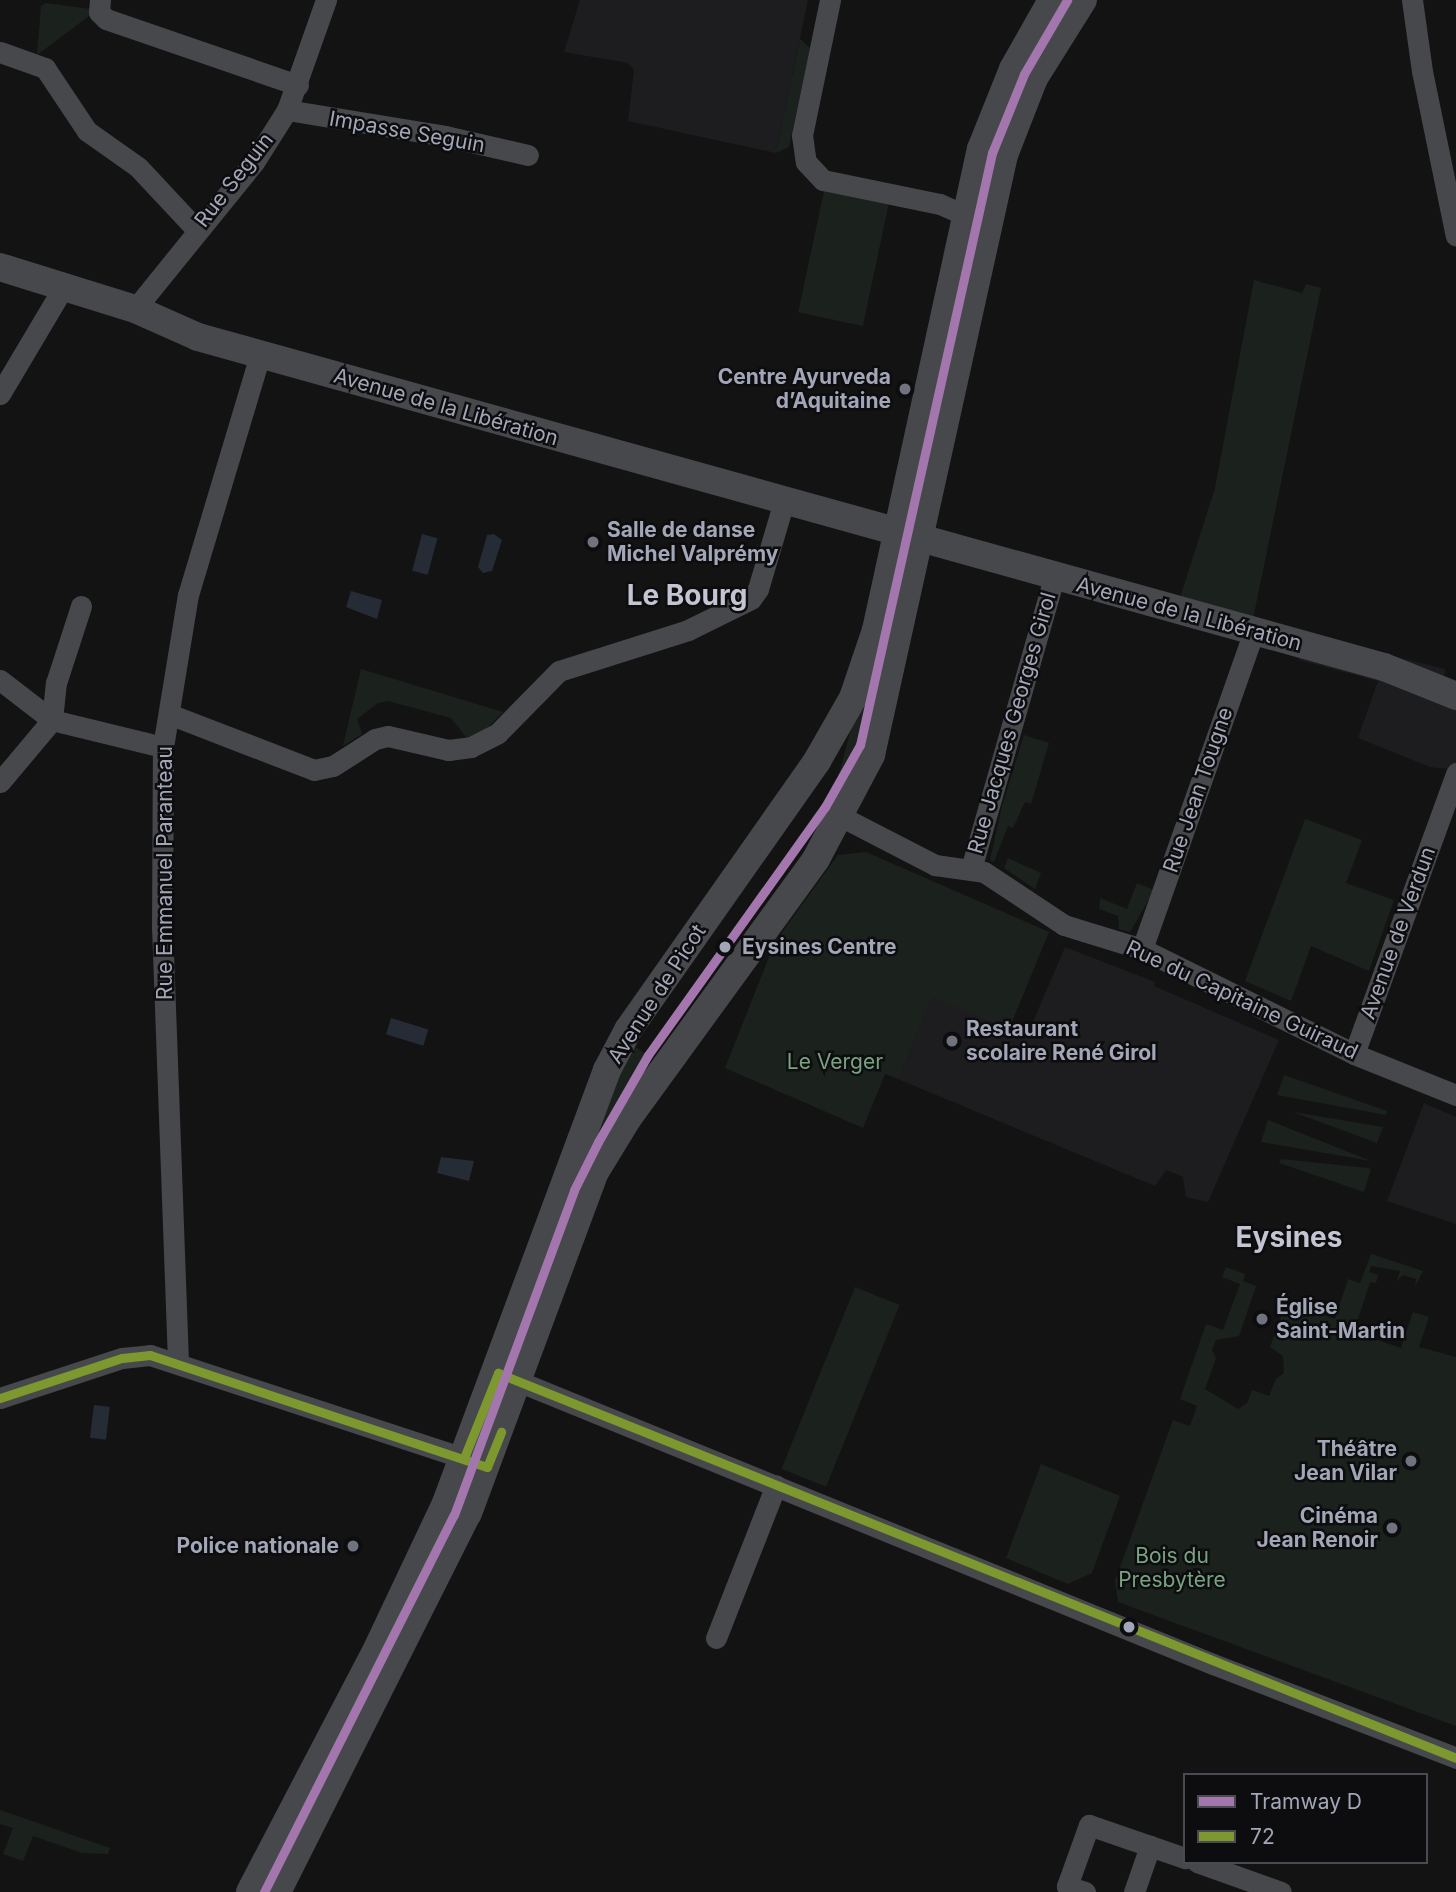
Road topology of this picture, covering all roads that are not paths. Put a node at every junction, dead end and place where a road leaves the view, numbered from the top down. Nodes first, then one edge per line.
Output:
1 (326, 0) edge
2 (830, 0) edge
3 (1412, 0) edge
4 (1071, 2) edge
5 (100, 6) edge
6 (0, 52) edge
7 (298, 85) junction
8 (287, 110) junction
9 (528, 155) dead end
10 (965, 215) junction
11 (196, 229) junction
12 (1456, 236) edge
13 (0, 267) edge
14 (63, 288) junction
15 (135, 309) junction
16 (260, 355) junction
17 (0, 394) edge
18 (784, 501) junction
19 (908, 536) junction
20 (1054, 577) junction
21 (81, 606) dead end
22 (1254, 631) junction
23 (0, 680) edge
24 (1456, 696) edge
25 (169, 714) junction
26 (52, 720) junction
27 (163, 747) junction
28 (1456, 772) edge
29 (0, 782) edge
30 (842, 817) junction
31 (971, 869) junction
32 (1142, 949) junction
33 (1354, 1054) junction
34 (1456, 1095) edge
35 (178, 1362) junction
36 (509, 1377) junction
37 (0, 1398) edge
38 (476, 1462) junction
39 (776, 1485) junction
40 (716, 1638) dead end
41 (1456, 1758) edge
42 (1150, 1846) junction
43 (1183, 1857) edge
44 (1203, 1864) edge
45 (250, 1892) edge
46 (277, 1892) edge
47 (1085, 1892) edge
48 (1135, 1892) edge
49 (1281, 1892) edge

1 - 7 street, Rue Seguin
2 - 10 street
3 - 12 street
4 - 10 street
4 - 19 street
5 - 7 street
6 - 11 street
7 - 8 street, Rue Seguin
8 - 9 street, Impasse Seguin
8 - 11 street, Rue Seguin
10 - 19 street
11 - 15 street, Rue Seguin
13 - 14 street, Avenue de la Libération
14 - 15 street, Avenue de la Libération
14 - 17 street
15 - 16 street, Avenue de la Libération
16 - 18 street, Avenue de la Libération
16 - 25 street, Rue Emmanuel Paranteau
18 - 19 street, Avenue de la Libération
18 - 25 street
19 - 20 street, Avenue de la Libération
19 - 30 street, Avenue de Picot
19 - 36 street, Avenue de Picot
20 - 22 street, Avenue de la Libération
20 - 31 street, Rue Jacques Georges Girol
21 - 26 street
22 - 24 street, Avenue de la Libération
22 - 32 street, Rue Jean Tougne
23 - 26 street
25 - 27 street, Rue Emmanuel Paranteau
26 - 27 street
26 - 29 street
27 - 35 street, Rue Emmanuel Paranteau
28 - 33 street, Avenue de Verdun
30 - 31 street, Rue du Capitaine Guiraud
30 - 36 street, Avenue de Picot
31 - 32 street, Rue du Capitaine Guiraud
32 - 33 street, Rue du Capitaine Guiraud
33 - 34 street, Rue du Capitaine Guiraud
35 - 37 street
35 - 38 street
36 - 38 street, Avenue de Picot
36 - 39 street
38 - 45 street, Avenue de Picot
38 - 46 street, Avenue de Picot
39 - 40 street
39 - 41 street
42 - 43 street
42 - 47 street
42 - 48 street
44 - 49 street

